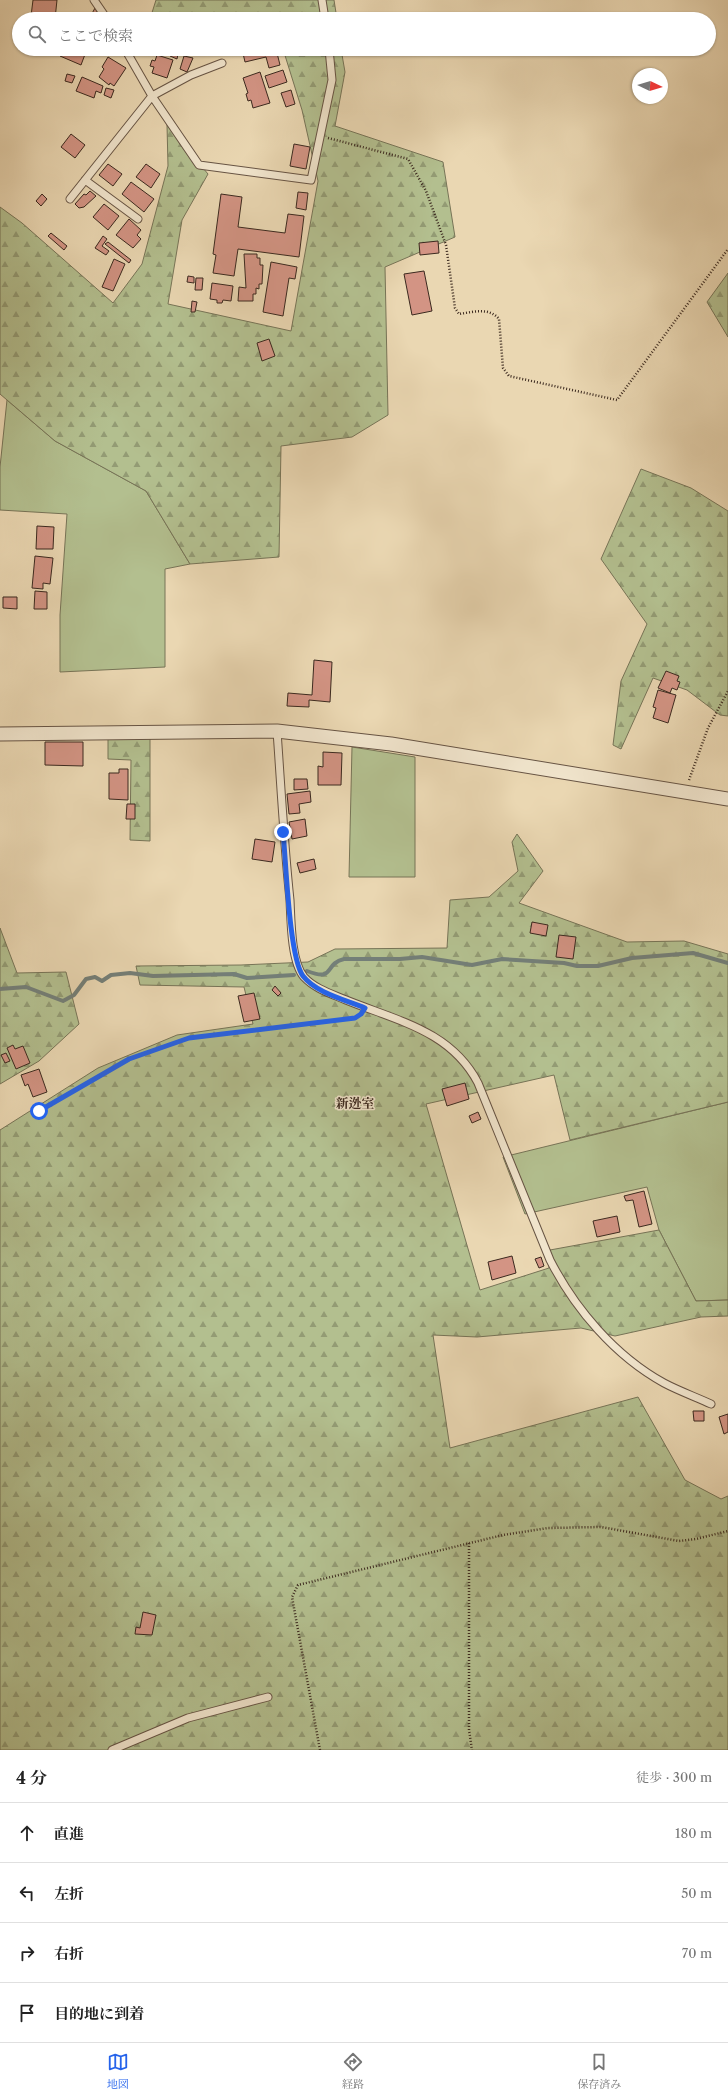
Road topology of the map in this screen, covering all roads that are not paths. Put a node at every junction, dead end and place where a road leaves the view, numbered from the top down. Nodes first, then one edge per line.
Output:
1 (94, 0) edge
2 (322, 0) edge
3 (102, 12) edge
4 (324, 12) edge
5 (129, 56) edge
6 (330, 56) edge
7 (222, 63) dead end
8 (152, 96) junction
9 (85, 180) junction
10 (70, 199) dead end
11 (138, 219) dead end
12 (277, 731) junction
13 (0, 734) edge
14 (728, 800) edge
15 (711, 1404) dead end
16 (268, 1697) dead end
17 (112, 1750) edge

1 - 3 lane
2 - 4 lane
5 - 8 lane
6 - 8 lane
7 - 8 lane
8 - 9 lane
9 - 10 lane
9 - 11 lane
12 - 13 street
12 - 14 street
12 - 15 lane
16 - 17 lane

